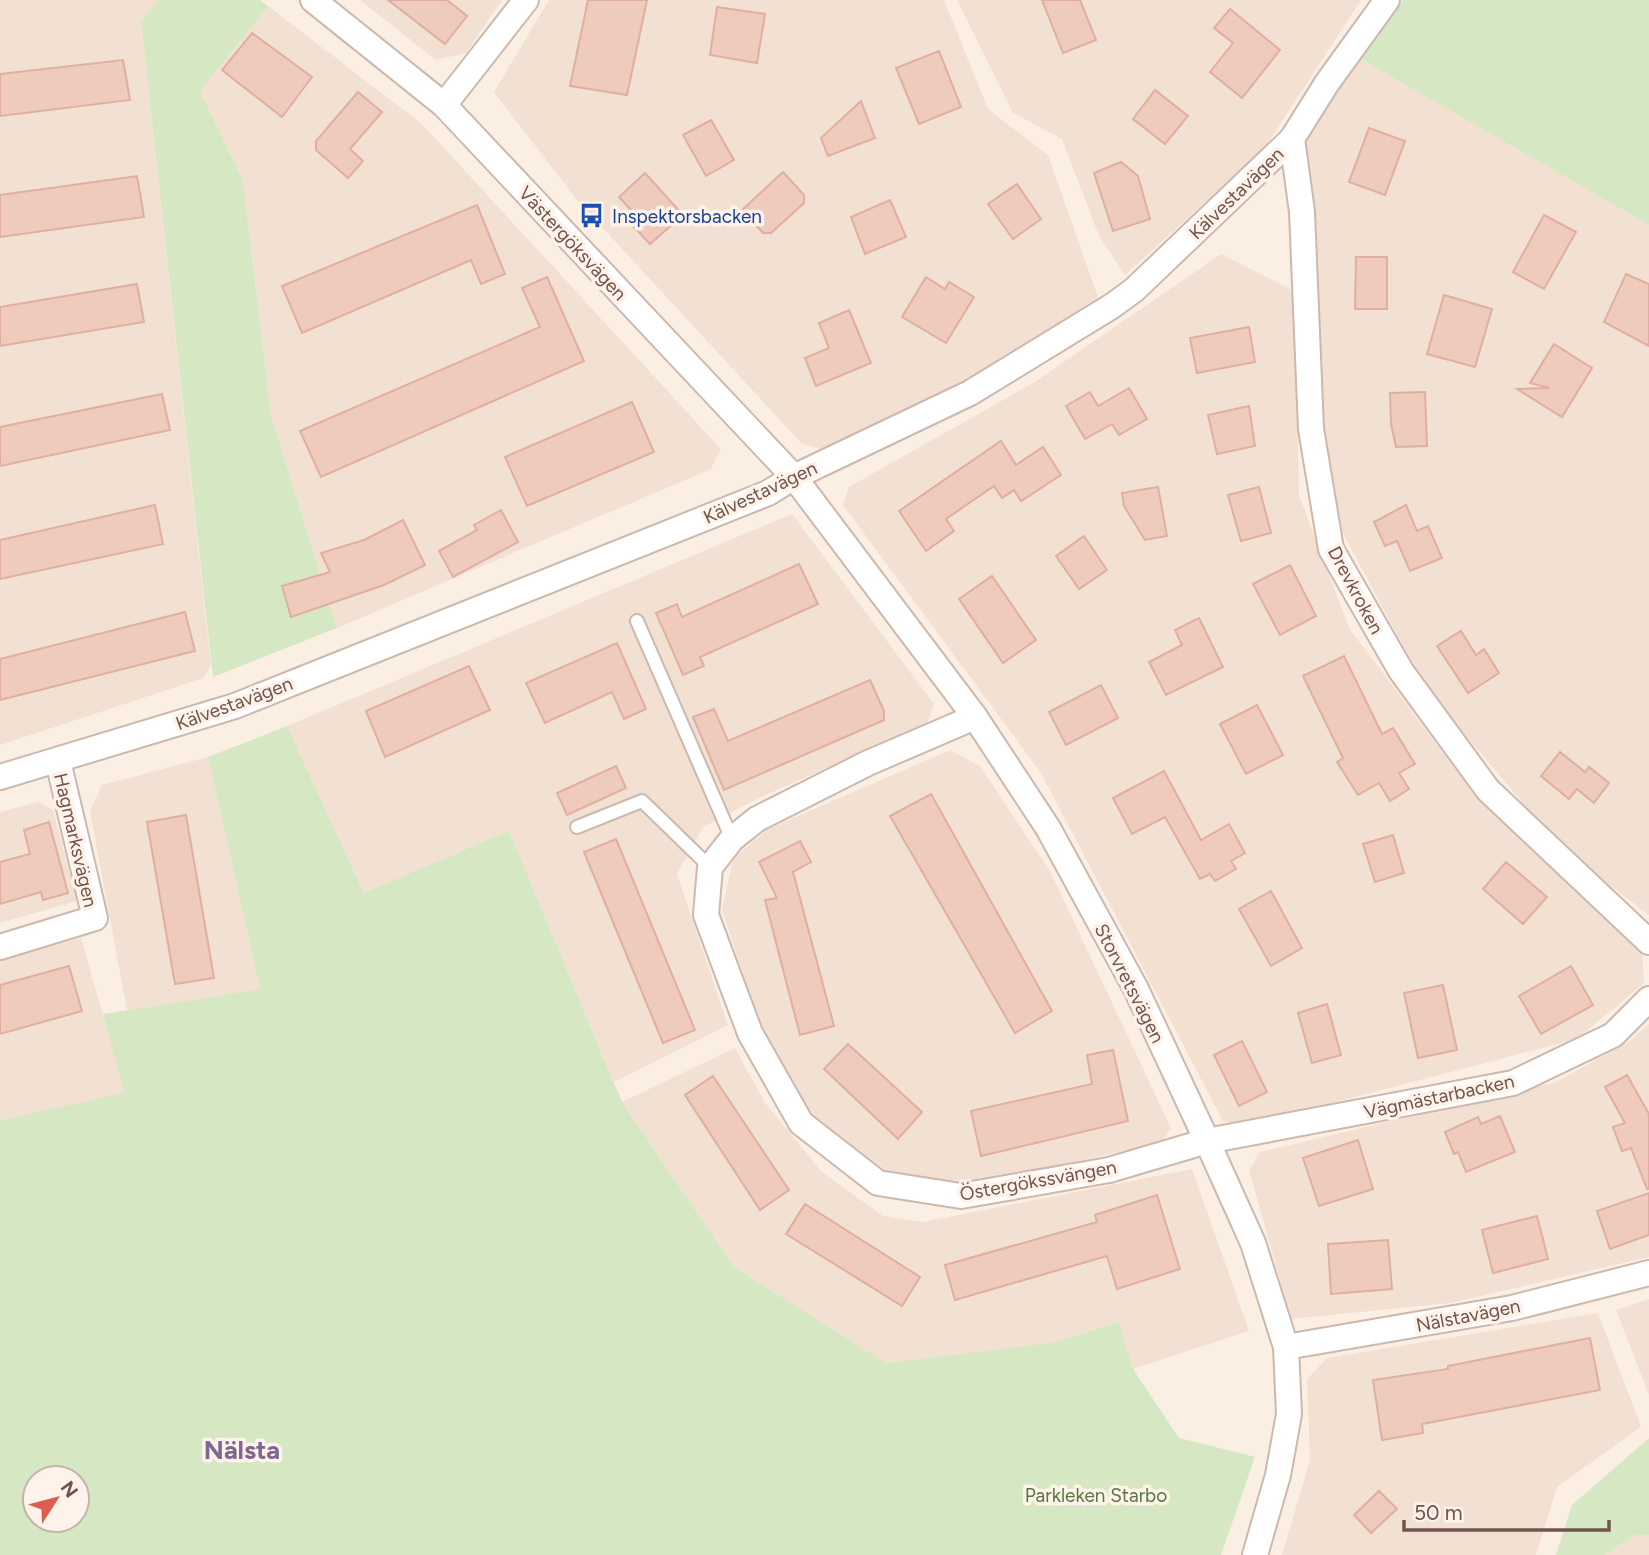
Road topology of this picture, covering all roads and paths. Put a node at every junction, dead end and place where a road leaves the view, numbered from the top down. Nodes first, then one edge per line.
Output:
1 (313, 0) edge
2 (526, 0) edge
3 (1387, 0) edge
4 (444, 105) junction
5 (1292, 139) junction
6 (794, 477) junction
7 (637, 621) dead end
8 (975, 717) junction
9 (58, 761) junction
10 (0, 777) edge
11 (577, 827) dead end
12 (732, 839) junction
13 (710, 867) junction
14 (1649, 942) edge
15 (0, 947) edge
16 (1649, 999) edge
17 (1207, 1141) junction
18 (1649, 1273) edge
19 (1286, 1348) junction
20 (1255, 1555) edge

1 - 4 street
2 - 4 street
3 - 5 street, Kälvestavägen
4 - 6 street, Västergöksvägen
5 - 6 street, Kälvestavägen
5 - 14 street, Drevkroken
6 - 8 street, Storvretsvägen
6 - 9 street, Kälvestavägen
7 - 12 lane
8 - 12 street
8 - 17 street, Storvretsvägen
9 - 10 street, Kälvestavägen
9 - 15 street, Hagmarksvägen
11 - 13 lane
12 - 13 street
13 - 17 street, Östergökssvängen
16 - 17 street, Vägmästarbacken
17 - 19 street, Storvretsvägen
18 - 19 street, Nälstavägen
19 - 20 street, Storvretsvägen

